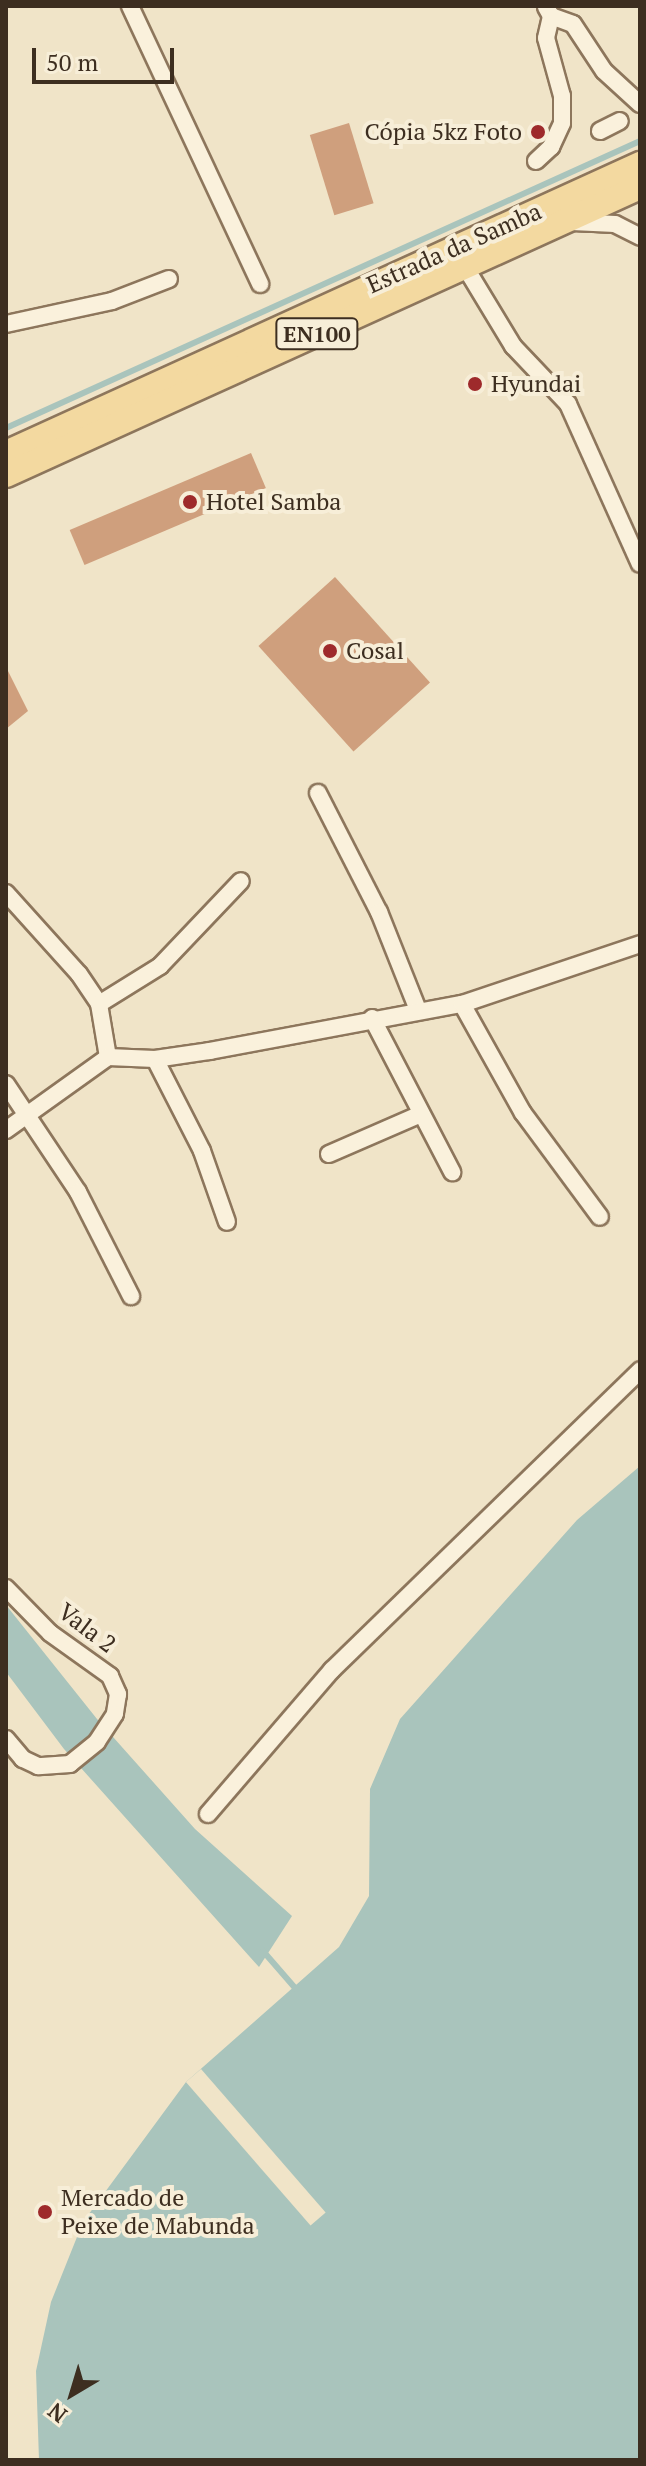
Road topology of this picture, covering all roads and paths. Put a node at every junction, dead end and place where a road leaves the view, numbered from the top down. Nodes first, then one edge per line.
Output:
1 (130, 6) edge
2 (548, 11) edge
3 (640, 104) edge
4 (620, 121) dead end
5 (600, 131) dead end
6 (536, 161) dead end
7 (640, 164) edge
8 (640, 187) edge
9 (558, 222) junction
10 (640, 237) edge
11 (464, 265) junction
12 (169, 279) dead end
13 (260, 284) dead end
14 (6, 324) edge
15 (6, 453) edge
16 (6, 475) edge
17 (640, 564) edge
18 (318, 793) dead end
19 (241, 881) dead end
20 (6, 893) edge
21 (640, 944) edge
22 (99, 1004) junction
23 (462, 1004) junction
24 (418, 1010) junction
25 (372, 1018) junction
26 (108, 1057) junction
27 (155, 1059) junction
28 (6, 1084) edge
29 (28, 1114) junction
30 (421, 1114) junction
31 (6, 1130) edge
32 (329, 1154) dead end
33 (452, 1172) dead end
34 (600, 1217) dead end
35 (227, 1222) dead end
36 (131, 1296) dead end
37 (640, 1370) edge
38 (6, 1588) edge
39 (6, 1739) edge
40 (208, 1814) dead end

1 - 13 street
2 - 3 street
2 - 6 street
4 - 5 street
7 - 15 main road, Estrada da Samba / EN100
8 - 9 main road, Estrada da Samba / EN100
9 - 10 street
9 - 11 main road, Estrada da Samba / EN100
11 - 16 main road, Estrada da Samba / EN100
11 - 17 street
12 - 14 street
18 - 24 street
19 - 22 street
20 - 22 street
21 - 23 street
22 - 26 street
23 - 24 street
23 - 34 street
24 - 25 street
25 - 27 street
25 - 30 street
26 - 27 street
26 - 29 street
27 - 35 street
28 - 29 street
29 - 31 street
29 - 36 street
30 - 32 street
30 - 33 street
37 - 40 street
38 - 39 street, Vala 2

